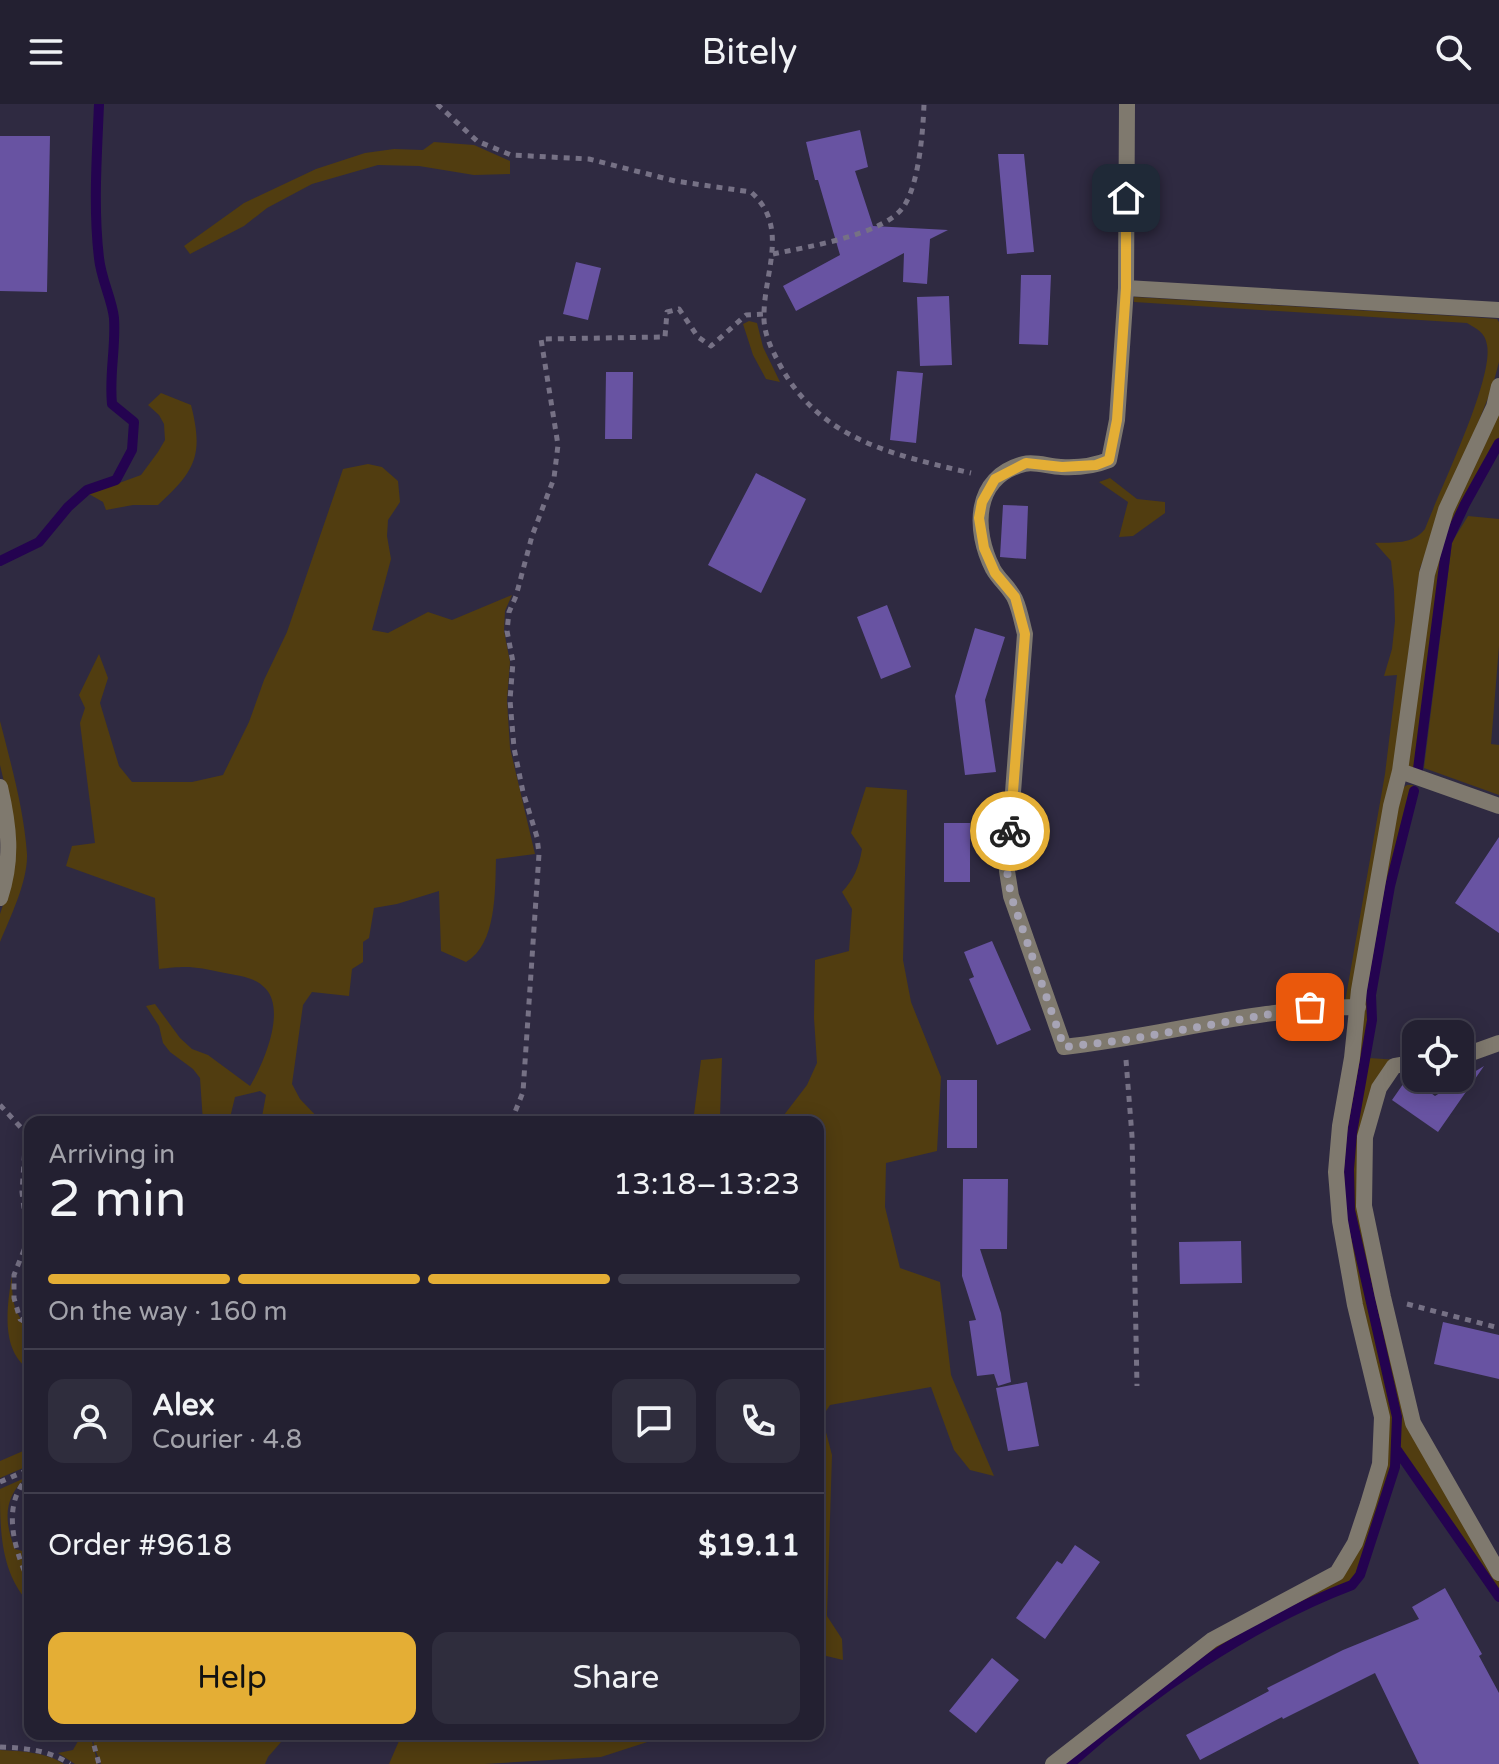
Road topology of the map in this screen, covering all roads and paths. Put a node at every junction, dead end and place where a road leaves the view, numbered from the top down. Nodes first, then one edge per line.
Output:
1 (437, 104) edge
2 (924, 104) edge
3 (1127, 104) edge
4 (773, 254) junction
5 (1126, 288) junction
6 (1499, 310) edge
7 (764, 314) junction
8 (1499, 386) edge
9 (995, 479) junction
10 (1400, 771) junction
11 (0, 787) edge
12 (1499, 806) edge
13 (0, 898) edge
14 (1358, 1007) junction
15 (1125, 1040) junction
16 (1499, 1043) edge
17 (1474, 1052) edge
18 (1402, 1065) edge
19 (0, 1105) edge
20 (513, 1116) edge
21 (24, 1131) edge
22 (24, 1162) edge
23 (24, 1208) edge
24 (24, 1250) edge
25 (1383, 1297) junction
26 (24, 1321) edge
27 (1499, 1328) edge
28 (1137, 1386) dead end
29 (24, 1472) edge
30 (0, 1482) edge
31 (24, 1483) edge
32 (24, 1569) edge
33 (1499, 1573) edge
34 (92, 1740) edge
35 (0, 1747) edge
36 (70, 1764) edge
37 (99, 1764) edge
38 (1053, 1764) edge

1 - 4 path
2 - 4 path
3 - 5 street
4 - 7 path
5 - 6 street
5 - 9 street
7 - 9 path
7 - 20 path
8 - 10 street
9 - 15 street
10 - 12 street
10 - 14 street
11 - 13 street
14 - 15 street
14 - 38 street
15 - 28 path
16 - 17 street
18 - 25 street
19 - 21 path
22 - 23 path
24 - 26 path
25 - 27 path
25 - 33 street
29 - 30 path
31 - 32 path
34 - 37 path
35 - 36 path

